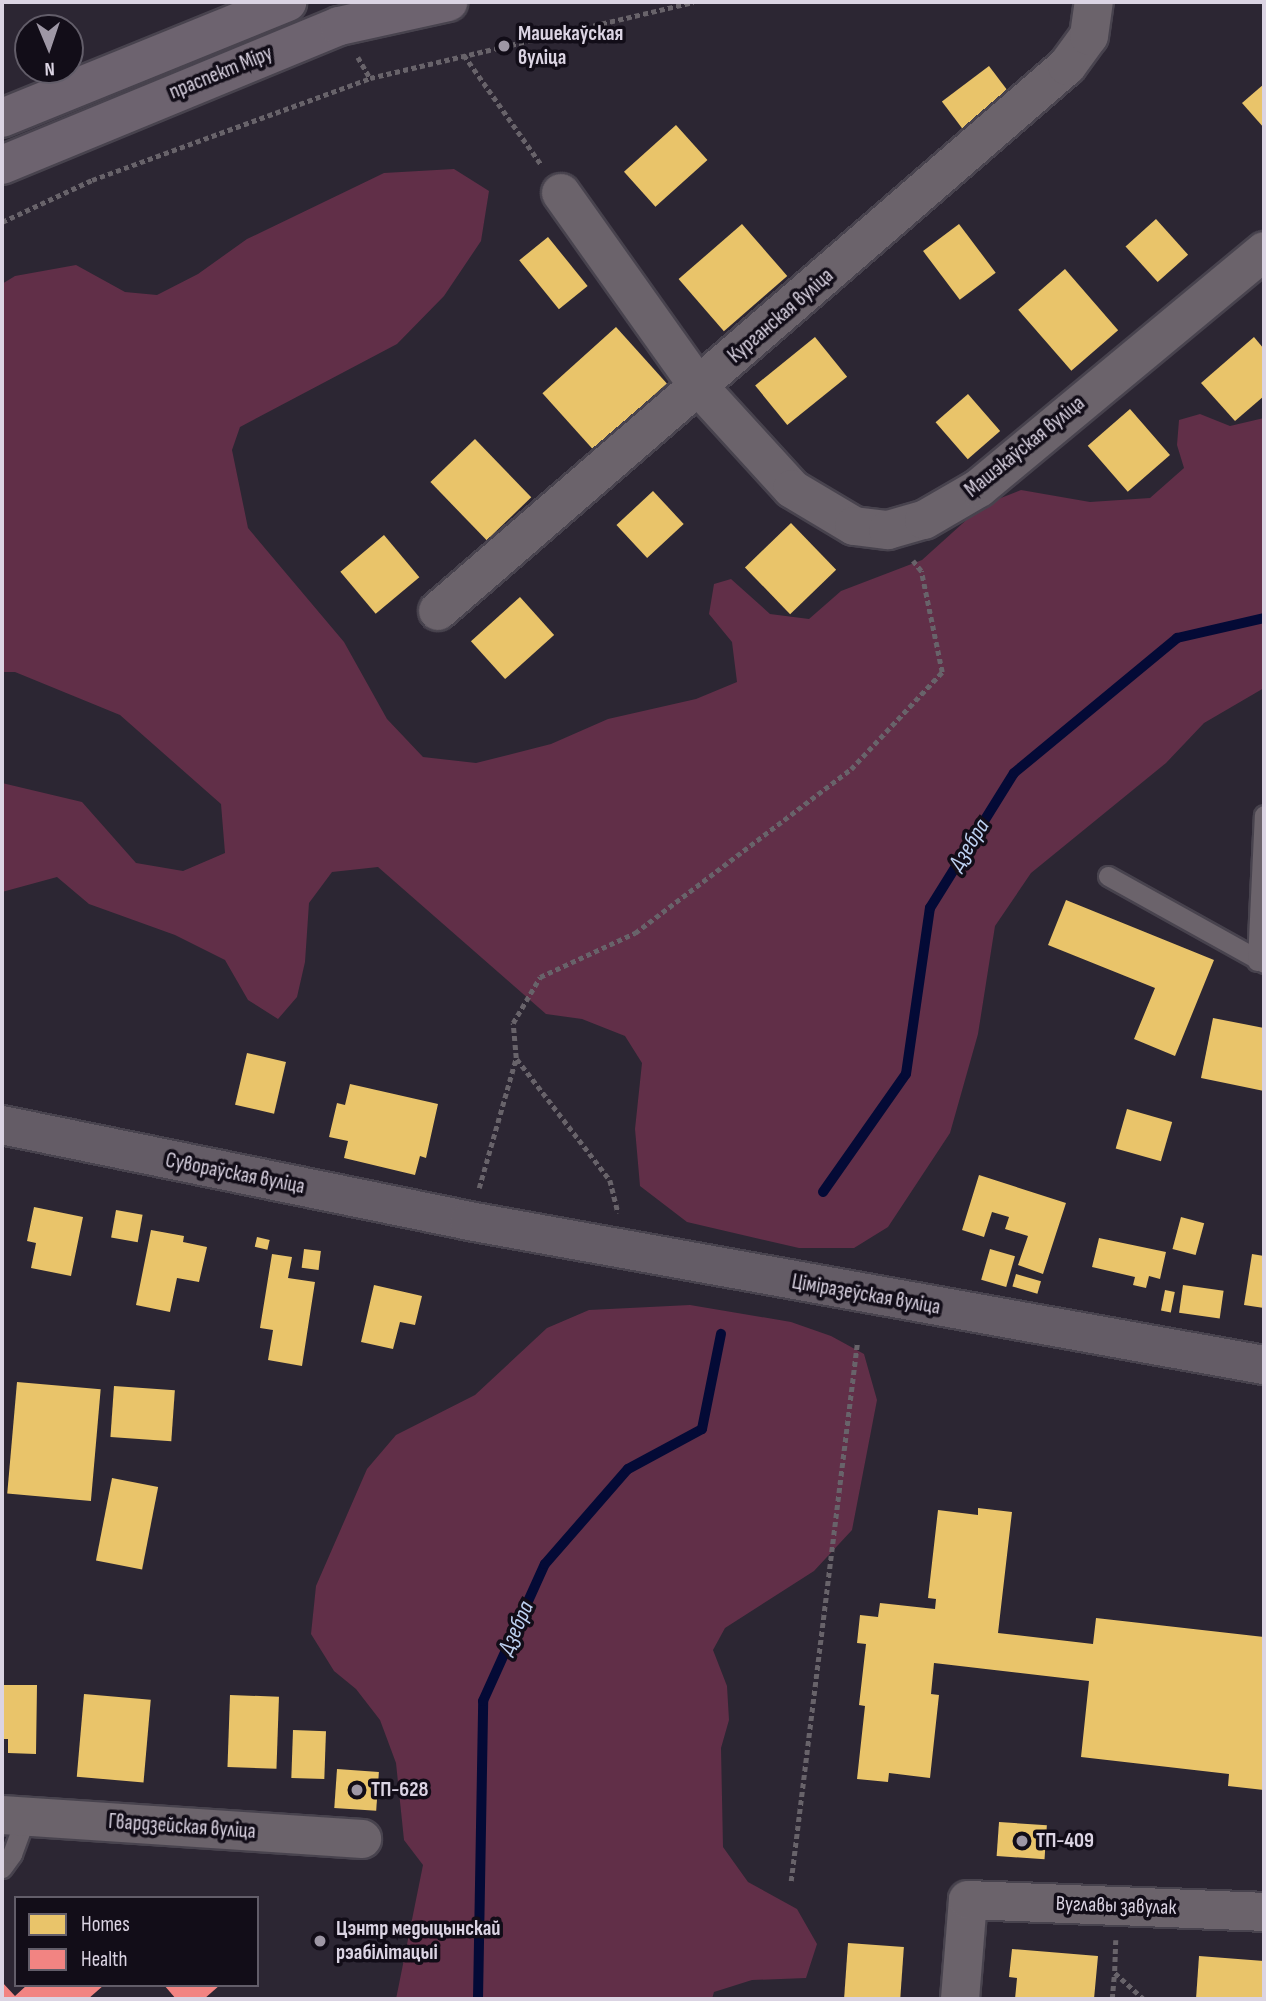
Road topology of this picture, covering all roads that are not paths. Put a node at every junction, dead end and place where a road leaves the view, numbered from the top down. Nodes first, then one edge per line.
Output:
1 (287, 2) edge
2 (448, 2) edge
3 (1094, 2) edge
4 (2, 118) edge
5 (2, 165) edge
6 (561, 193) road end
7 (1264, 251) edge
8 (699, 387) junction
9 (438, 611) dead end
10 (1264, 815) edge
11 (1108, 876) dead end
12 (1261, 962) edge
13 (2, 1125) edge
14 (469, 1221) joint
15 (1264, 1365) edge
16 (14, 1816) edge
17 (362, 1839) dead end
18 (2, 1868) edge
19 (1264, 1912) edge
20 (960, 1999) edge

1 - 4 main road, праспект Міру
2 - 5 main road, праспект Міру
3 - 8 street, Курганская вуліца
6 - 8 street, Машэкаўская вуліца
7 - 8 street, Машэкаўская вуліца
8 - 9 street, Курганская вуліца
10 - 12 lane
11 - 12 lane
13 - 14 main road, Сувораўская вуліца
14 - 15 main road, Ціміразеўская вуліца
16 - 17 street, Гвардзейская вуліца
16 - 18 lane
19 - 20 street, Вуглавы завулак

